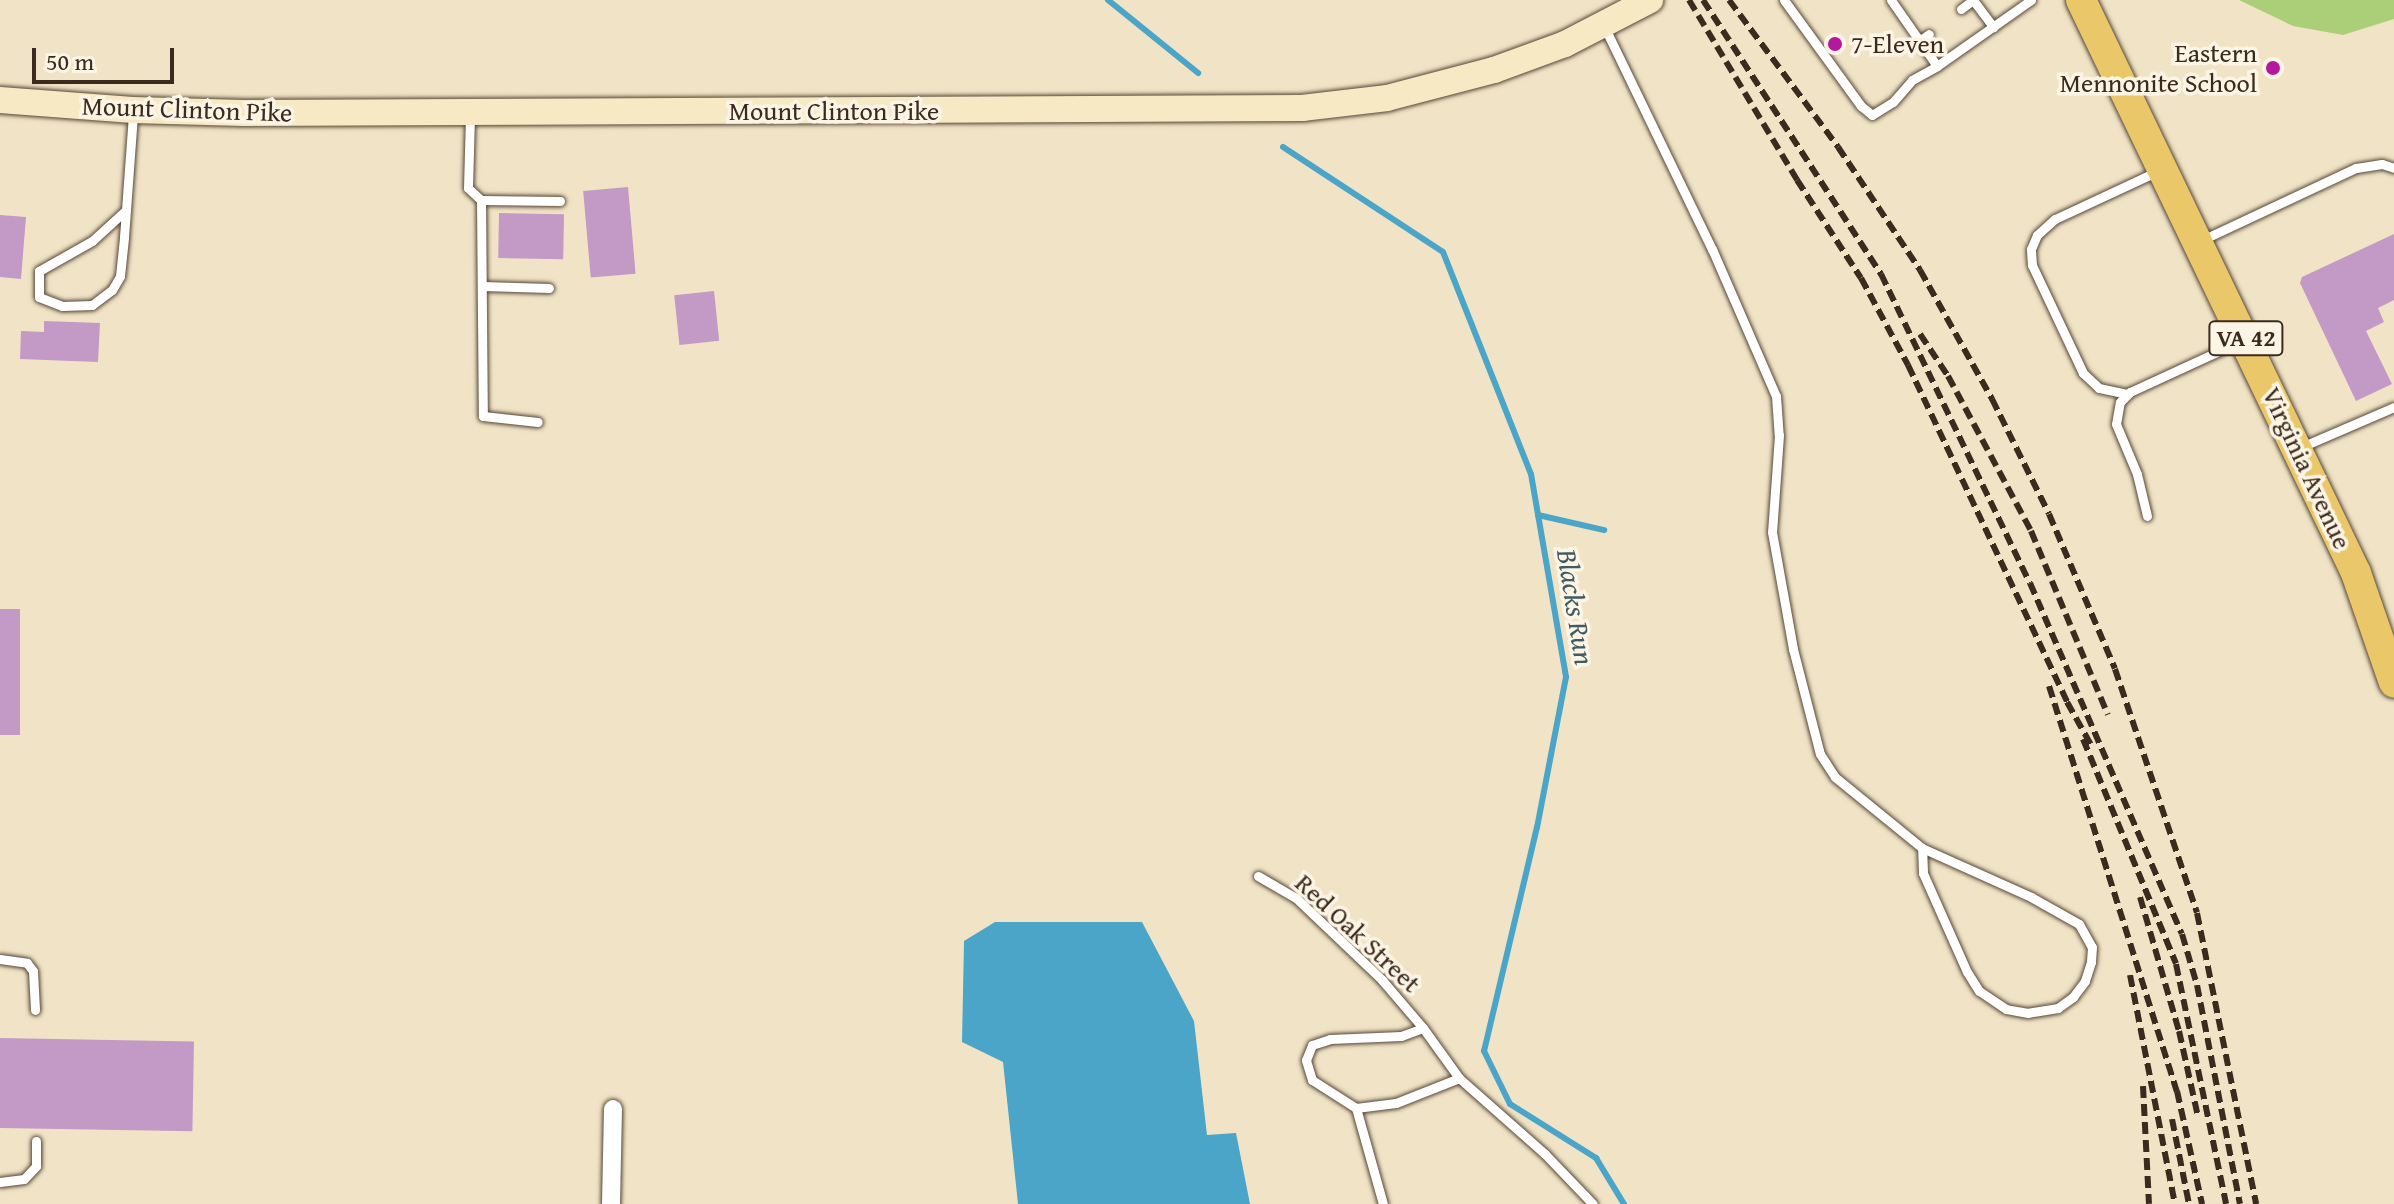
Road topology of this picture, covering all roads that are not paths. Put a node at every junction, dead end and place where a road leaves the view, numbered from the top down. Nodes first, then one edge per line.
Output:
1 (1650, 0) edge
2 (1784, 0) edge
3 (1891, 0) edge
4 (1973, 0) edge
5 (2031, 0) edge
6 (2081, 0) edge
7 (1961, 9) dead end
8 (1604, 26) junction
9 (1993, 27) junction
10 (1929, 34) dead end
11 (1919, 41) junction
12 (1937, 66) junction
13 (0, 100) edge
14 (133, 110) junction
15 (470, 112) junction
16 (2164, 168) junction
17 (2394, 168) edge
18 (481, 200) junction
19 (560, 201) dead end
20 (126, 210) junction
21 (2199, 241) junction
22 (482, 286) junction
23 (549, 288) dead end
24 (2246, 338) junction
25 (2127, 394) junction
26 (2394, 407) edge
27 (538, 422) dead end
28 (2298, 449) junction
29 (2147, 516) dead end
30 (2388, 638) edge
31 (2394, 683) edge
32 (1922, 848) junction
33 (1258, 876) dead end
34 (0, 959) edge
35 (35, 1010) dead end
36 (1423, 1028) junction
37 (1459, 1078) junction
38 (1356, 1108) junction
39 (613, 1109) dead end
40 (36, 1141) dead end
41 (0, 1182) edge
42 (611, 1204) edge
43 (1383, 1204) edge
44 (1593, 1204) edge

1 - 8 main road, Mount Clinton Pike
2 - 12 lane
3 - 11 lane
4 - 7 lane
4 - 9 lane
5 - 9 lane
6 - 16 main road, Virginia Avenue / VA 42
8 - 15 main road, Mount Clinton Pike
8 - 32 lane
9 - 12 lane
10 - 11 lane
11 - 12 lane
13 - 14 main road, Mount Clinton Pike
14 - 15 main road, Mount Clinton Pike
14 - 20 lane
15 - 18 lane
16 - 21 main road, Virginia Avenue / VA 42
16 - 25 lane
17 - 21 lane
18 - 19 lane
18 - 22 lane
20 - 20 lane
21 - 24 main road, Virginia Avenue / VA 42
22 - 23 lane
22 - 27 lane
24 - 25 lane
24 - 28 main road, Virginia Avenue / VA 42
25 - 29 lane
26 - 28 lane
28 - 30 main road, Virginia Avenue / VA 42
30 - 31 main road, Virginia Avenue / VA 42
32 - 32 lane
33 - 36 lane, Red Oak Street
34 - 35 lane
36 - 37 lane, Red Oak Street
36 - 38 lane, Red Oak Street
37 - 38 lane
37 - 44 lane, Red Oak Street
38 - 43 lane
39 - 42 street
40 - 41 lane

